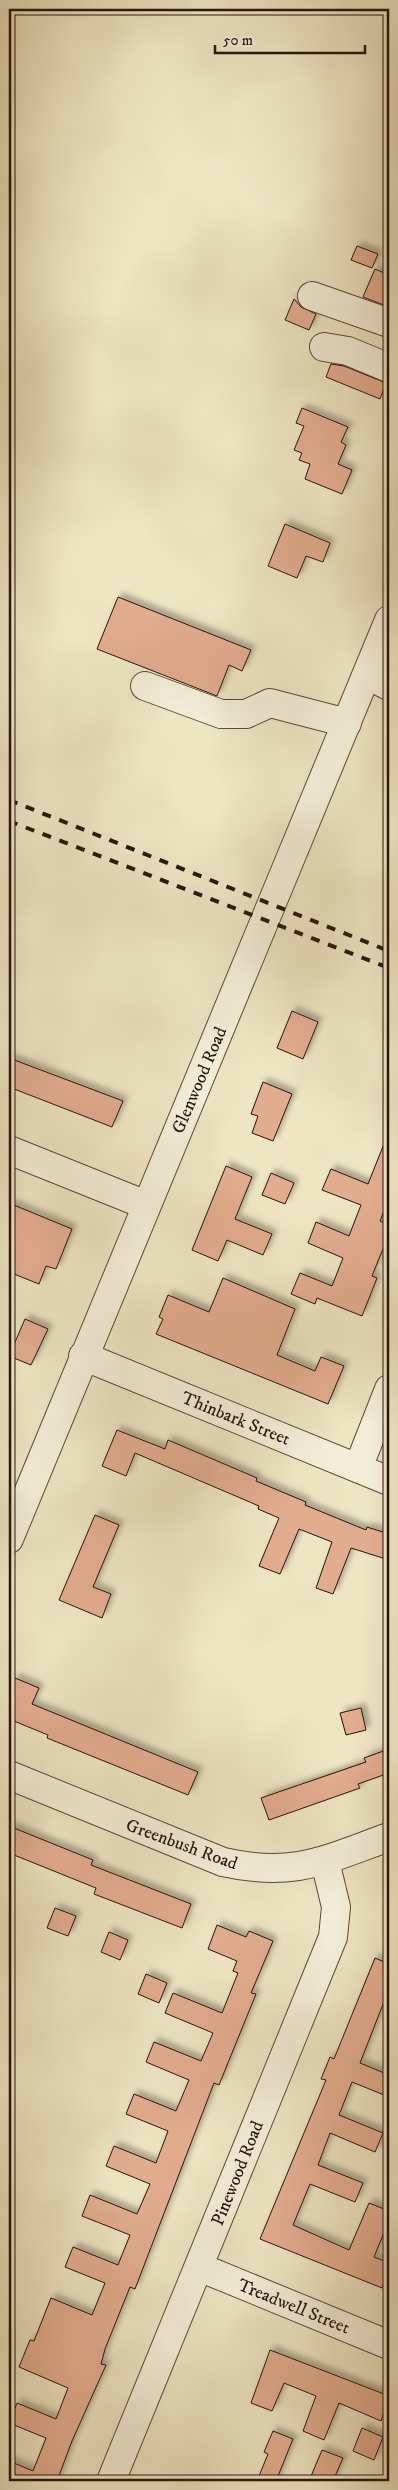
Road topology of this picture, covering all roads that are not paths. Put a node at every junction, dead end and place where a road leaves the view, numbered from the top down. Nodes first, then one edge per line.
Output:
1 (312, 296) dead end
2 (389, 323) edge
3 (324, 347) dead end
4 (389, 368) edge
5 (389, 620) edge
6 (378, 680) edge
7 (145, 686) dead end
8 (347, 723) junction
9 (9, 1150) edge
10 (146, 1205) junction
11 (83, 1356) junction
12 (389, 1389) edge
13 (358, 1468) junction
14 (389, 1481) edge
15 (9, 1540) edge
16 (9, 1775) edge
17 (389, 1837) edge
18 (325, 1861) junction
19 (199, 2267) junction
20 (389, 2345) edge
21 (111, 2481) edge

1 - 2 street
3 - 4 street
5 - 6 street, Glenwood Road
6 - 8 street, Glenwood Road
7 - 8 street
8 - 10 street, Glenwood Road
9 - 10 street
10 - 11 street, Glenwood Road
11 - 13 street, Thinbark Street
11 - 15 street, Glenwood Road
12 - 13 street
13 - 14 street, Thinbark Street
16 - 18 street, Greenbush Road
17 - 18 street, Greenbush Road
18 - 19 street, Pinewood Road
19 - 20 street, Treadwell Street
19 - 21 street, Pinewood Road

